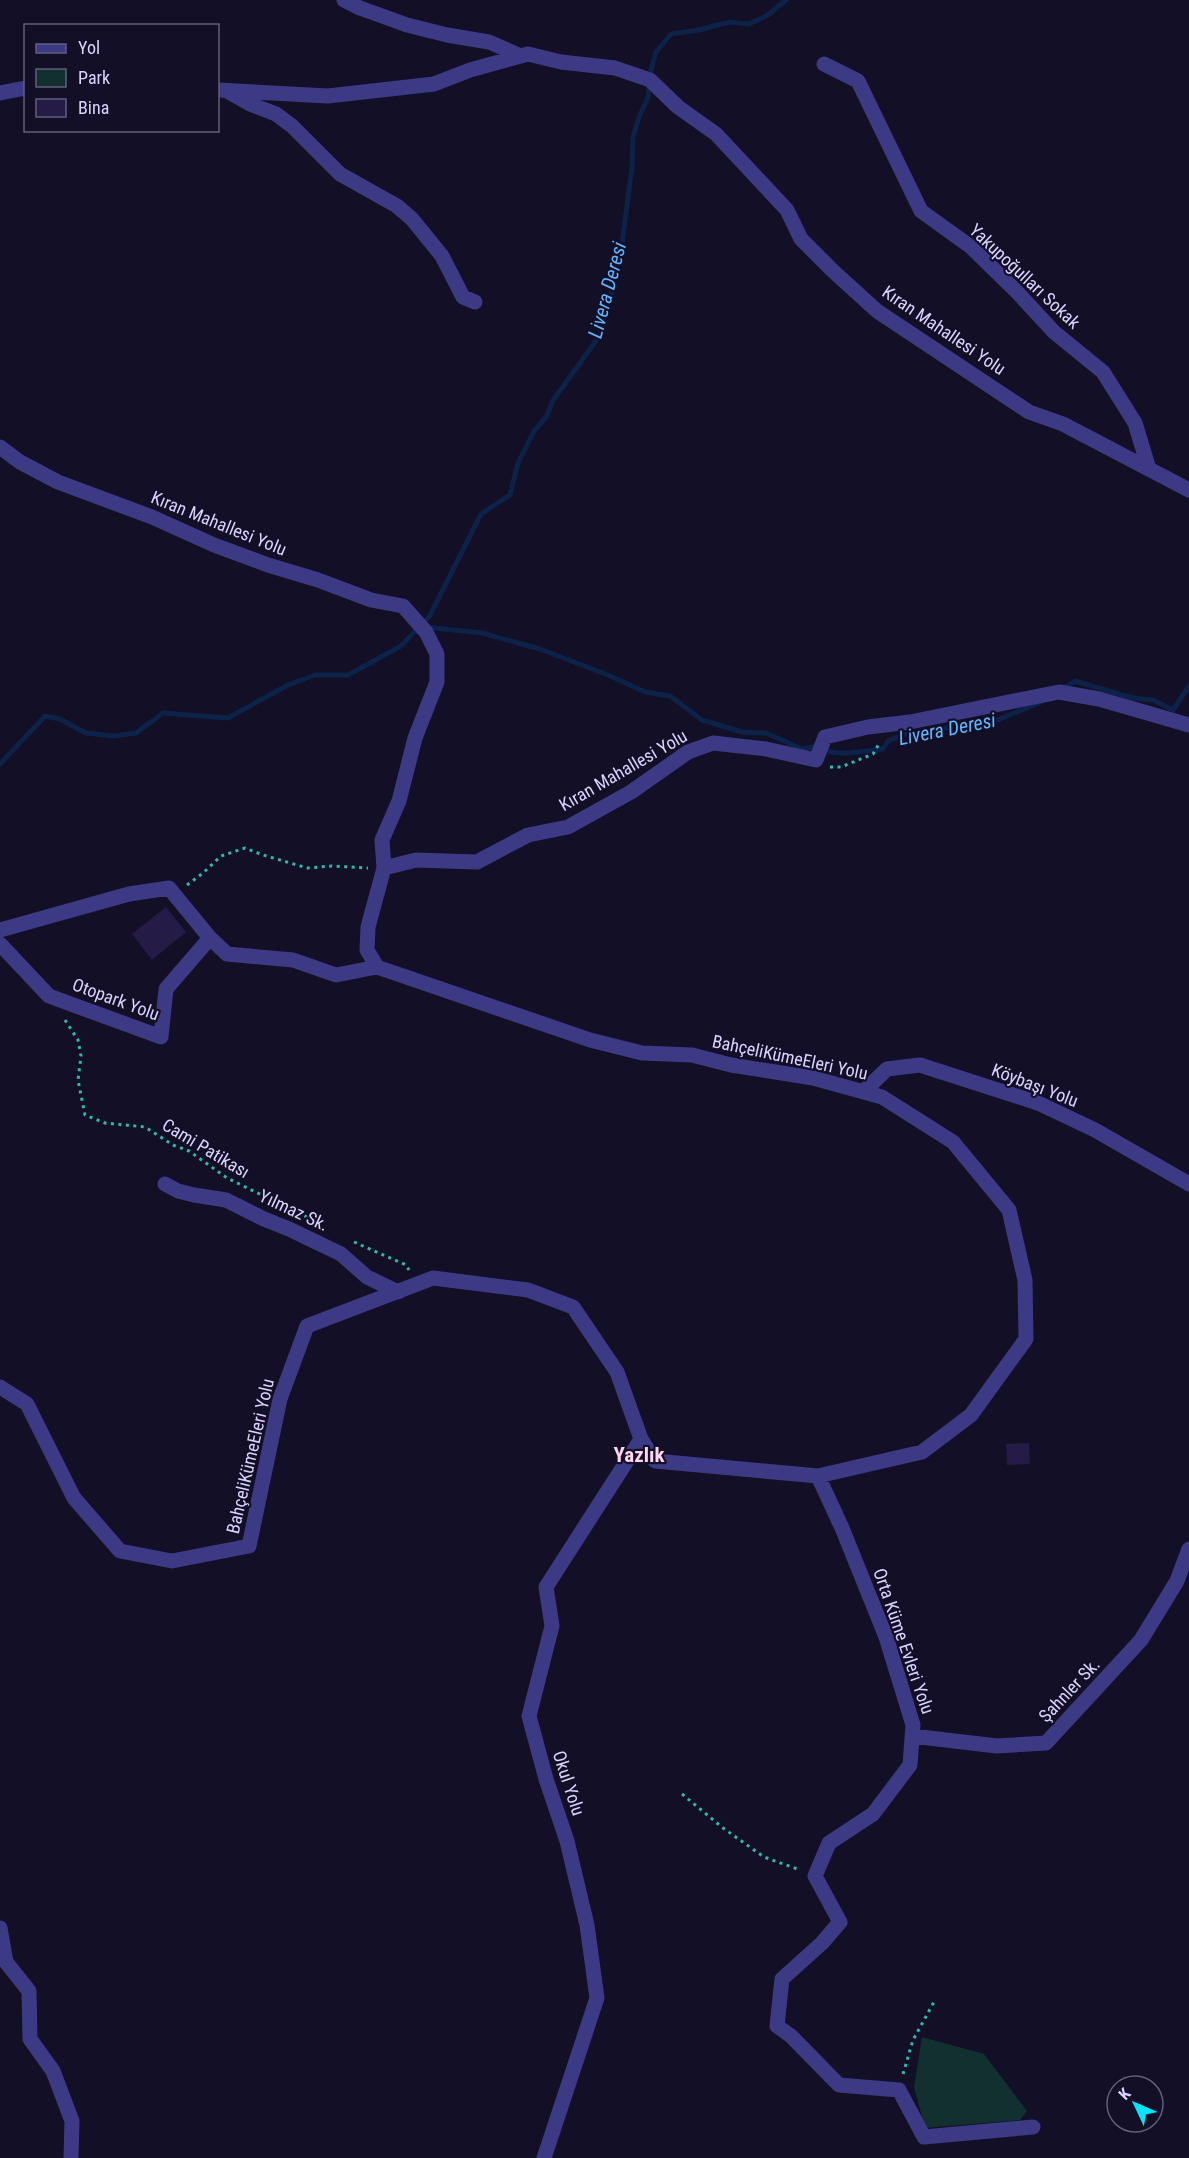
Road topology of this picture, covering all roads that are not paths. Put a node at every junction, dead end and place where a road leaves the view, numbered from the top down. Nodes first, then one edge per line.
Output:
1 (344, 0) edge
2 (521, 56) junction
3 (824, 64) dead end
4 (24, 88) edge
5 (221, 90) edge
6 (0, 93) edge
7 (475, 302) dead end
8 (0, 447) edge
9 (1149, 469) junction
10 (1189, 490) edge
11 (1189, 724) edge
12 (384, 868) junction
13 (0, 930) edge
14 (210, 938) junction
15 (0, 944) edge
16 (377, 967) junction
17 (863, 1092) junction
18 (165, 1184) dead end
19 (1189, 1184) edge
20 (398, 1292) junction
21 (0, 1387) edge
22 (641, 1439) junction
23 (818, 1476) junction
24 (1189, 1549) edge
25 (912, 1736) junction
26 (0, 1928) edge
27 (1033, 2127) dead end
28 (71, 2158) edge
29 (544, 2158) edge

1 - 2 street
2 - 5 street, Kıran Mahallesi Yolu
2 - 9 street, Kıran Mahallesi Yolu
3 - 9 street, Yakupoğulları Sokak
4 - 6 street
5 - 7 street
8 - 12 street, Kıran Mahallesi Yolu
9 - 10 street, Kıran Mahallesi Yolu
11 - 12 street, Kıran Mahallesi Yolu
12 - 16 street, Kıran Mahallesi Yolu
13 - 14 street, BahçeliKümeEleri Yolu
14 - 15 street, Otopark Yolu
14 - 16 street, BahçeliKümeEleri Yolu
16 - 17 street, BahçeliKümeEleri Yolu
17 - 19 street, Köybaşı Yolu
17 - 23 street, BahçeliKümeEleri Yolu
18 - 20 street, Yılmaz Sk.
20 - 21 street, BahçeliKümeEleri Yolu
20 - 22 street, BahçeliKümeEleri Yolu
22 - 23 street, BahçeliKümeEleri Yolu
22 - 29 street, Okul Yolu
23 - 25 street, Orta Küme Evleri Yolu
24 - 25 street, Şahnler Sk.
25 - 27 street, Orta Küme Evleri Yolu
26 - 28 street

